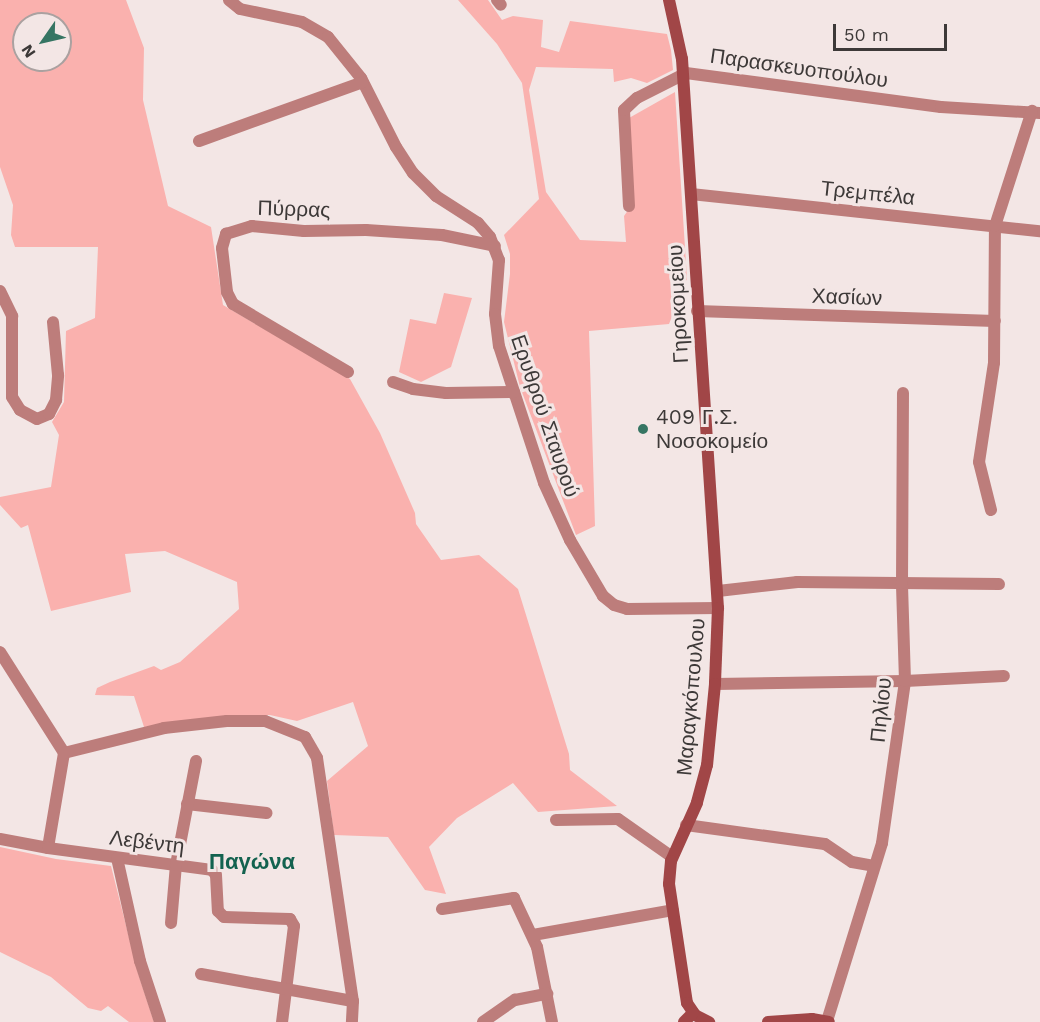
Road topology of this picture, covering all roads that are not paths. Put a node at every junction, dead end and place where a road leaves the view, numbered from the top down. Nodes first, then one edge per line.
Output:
1 (229, 0) edge
2 (669, 0) edge
3 (683, 74) junction
4 (363, 82) junction
5 (1036, 112) edge
6 (199, 141) dead end
7 (691, 194) junction
8 (629, 206) dead end
9 (995, 226) junction
10 (1040, 231) edge
11 (495, 246) junction
12 (0, 291) edge
13 (697, 311) junction
14 (995, 321) junction
15 (53, 322) dead end
16 (348, 372) dead end
17 (393, 382) dead end
18 (514, 392) junction
19 (903, 393) dead end
20 (991, 510) dead end
21 (902, 583) junction
22 (999, 584) dead end
23 (717, 591) junction
24 (718, 608) junction
25 (0, 652) edge
26 (1004, 676) dead end
27 (905, 681) junction
28 (715, 684) junction
29 (64, 753) junction
30 (196, 761) dead end
31 (187, 804) junction
32 (266, 813) dead end
33 (556, 820) dead end
34 (686, 825) junction
35 (0, 839) edge
36 (48, 848) junction
37 (672, 857) junction
38 (117, 858) junction
39 (176, 865) junction
40 (874, 866) junction
41 (442, 909) dead end
42 (673, 910) junction
43 (171, 923) dead end
44 (533, 936) junction
45 (201, 974) dead end
46 (285, 988) junction
47 (547, 994) junction
48 (353, 1001) junction
49 (688, 1017) edge
50 (788, 1021) edge
51 (160, 1022) edge
52 (282, 1022) edge
53 (352, 1022) edge
54 (483, 1022) edge
55 (552, 1022) edge
56 (709, 1022) edge
57 (768, 1022) edge
58 (828, 1022) edge

1 - 4 street, Ερυθρού Σταυρού
2 - 3 main road, Γηροκομείου
3 - 5 street, Παρασκευοπούλου
3 - 7 main road, Γηροκομείου
3 - 8 street, Παρασκευοπούλου
4 - 6 street
4 - 11 street, Ερυθρού Σταυρού
5 - 9 street
7 - 9 street, Τρεμπέλα
7 - 13 main road, Γηροκομείου
9 - 10 street, Τρεμπέλα
9 - 14 street
11 - 16 street, Πύρρας
11 - 18 street, Ερυθρού Σταυρού
12 - 15 street
13 - 14 street, Χασίων
13 - 23 main road, Γηροκομείου
14 - 20 street
17 - 18 street
18 - 24 street, Ερυθρού Σταυρού
19 - 21 street, Πηλίου
21 - 22 street
21 - 23 street
21 - 27 street, Πηλίου
23 - 24 main road, Γηροκομείου
24 - 28 main road, Μαραγκόπουλου
25 - 29 street
26 - 27 street
27 - 28 street
27 - 40 street, Πηλίου
28 - 34 main road, Μαραγκόπουλου
29 - 36 street
29 - 48 street
30 - 31 street
31 - 32 street
31 - 39 street
33 - 37 street
34 - 37 main road, Μαραγκόπουλου
34 - 40 street
35 - 36 street, Λεβέντη
36 - 38 street, Λεβέντη
37 - 42 main road, Μαραγκόπουλου
38 - 39 street, Λεβέντη
38 - 51 street
39 - 43 street
39 - 46 street, Λεβέντη
40 - 58 street, Πηλίου
41 - 44 street
42 - 44 street
42 - 49 main road, Μαραγκόπουλου
44 - 47 street
45 - 46 street
46 - 48 street
46 - 52 street, Λεβέντη
47 - 54 street
47 - 55 street
48 - 53 street
49 - 56 main road, Μαραγκόπουλου
50 - 57 main road
50 - 58 main road

